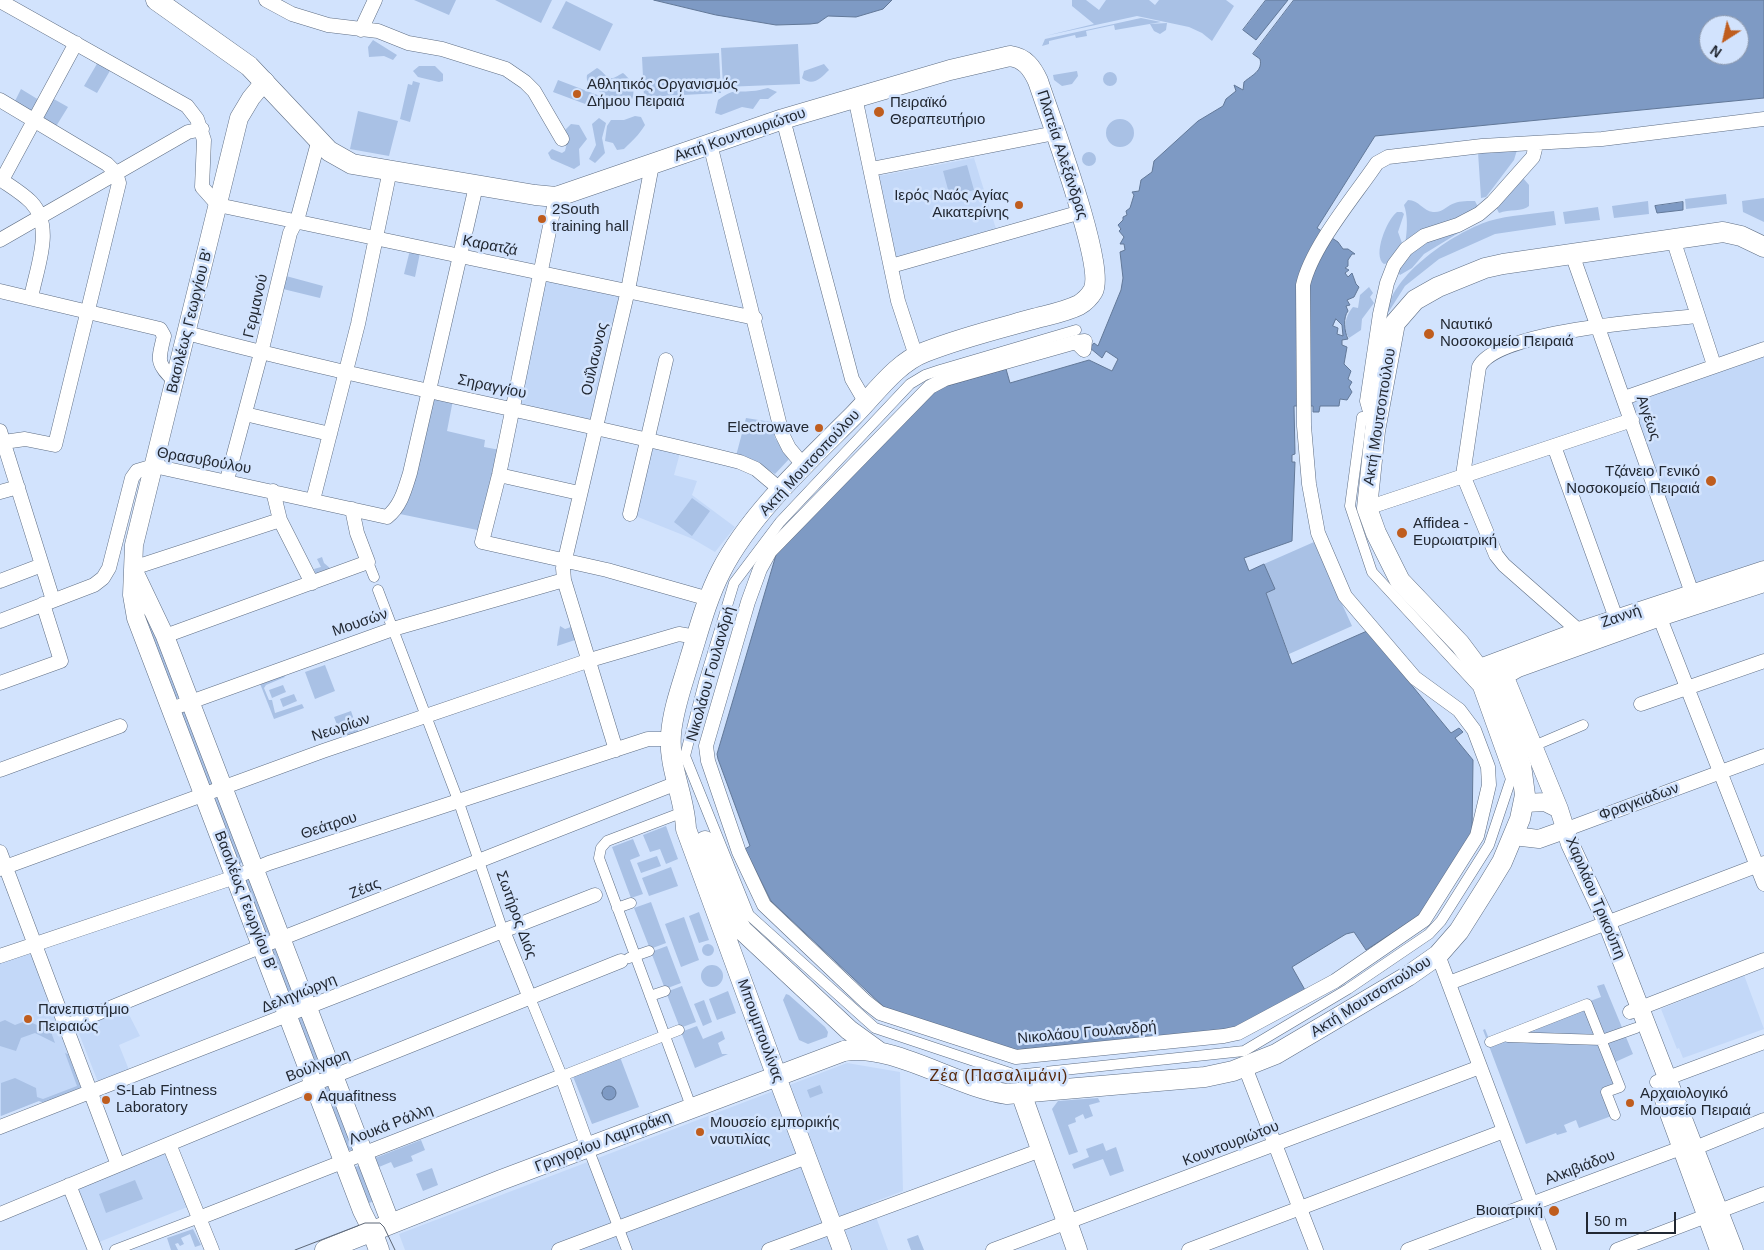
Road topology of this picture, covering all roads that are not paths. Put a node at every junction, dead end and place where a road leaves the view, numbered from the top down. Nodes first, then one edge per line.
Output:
1 (156, 0) edge
2 (266, 0) edge
3 (375, 0) edge
4 (0, 1) edge
5 (362, 30) junction
6 (76, 43) junction
7 (1004, 57) joint
8 (265, 81) junction
9 (855, 97) junction
10 (0, 100) edge
11 (783, 119) junction
12 (1764, 119) edge
13 (34, 120) junction
14 (202, 129) junction
15 (1055, 133) junction
16 (562, 139) dead end
17 (319, 140) junction
18 (710, 144) junction
19 (1531, 144) junction
20 (652, 165) junction
21 (871, 169) junction
22 (390, 170) junction
23 (116, 173) junction
24 (1, 179) edge
25 (476, 186) junction
26 (556, 197) junction
27 (218, 205) junction
28 (1081, 212) junction
29 (40, 217) junction
30 (294, 222) junction
31 (376, 239) junction
32 (1673, 239) junction
33 (0, 240) edge
34 (1764, 247) edge
35 (1572, 254) junction
36 (460, 256) junction
37 (891, 266) junction
38 (540, 273) junction
39 (1096, 273) joint
40 (628, 290) junction
41 (0, 291) edge
42 (31, 298) junction
43 (88, 312) junction
44 (1698, 316) junction
45 (755, 318) junction
46 (1599, 327) junction
47 (187, 333) junction
48 (1076, 336) joint
49 (1764, 349) edge
50 (262, 353) junction
51 (916, 356) junction
52 (666, 360) dead end
53 (1714, 365) junction
54 (346, 371) junction
55 (175, 381) junction
56 (429, 390) junction
57 (1624, 398) junction
58 (866, 403) junction
59 (512, 408) junction
60 (245, 414) junction
61 (1632, 420) junction
62 (1369, 424) junction
63 (596, 427) junction
64 (330, 434) junction
65 (2, 436) edge
66 (648, 439) junction
67 (1554, 446) junction
68 (154, 466) junction
69 (804, 466) junction
70 (499, 475) junction
71 (1463, 475) junction
72 (227, 480) junction
73 (18, 487) junction
74 (781, 490) junction
75 (273, 491) junction
76 (0, 492) edge
77 (579, 493) junction
78 (313, 500) junction
79 (1367, 508) junction
80 (352, 509) junction
81 (630, 514) dead end
82 (280, 520) junction
83 (564, 560) junction
84 (368, 562) junction
85 (42, 565) junction
86 (133, 568) junction
87 (1764, 570) edge
88 (374, 577) dead end
89 (564, 580) junction
90 (0, 581) edge
91 (312, 583) junction
92 (1764, 583) edge
93 (378, 590) dead end
94 (1692, 593) junction
95 (709, 599) junction
96 (54, 600) junction
97 (1658, 611) junction
98 (1616, 618) junction
99 (0, 621) edge
100 (394, 629) junction
101 (164, 636) junction
102 (696, 637) junction
103 (1581, 638) junction
104 (590, 660) junction
105 (1764, 661) edge
106 (1491, 675) junction
107 (0, 683) edge
108 (1688, 689) junction
109 (190, 703) junction
110 (1641, 704) dead end
111 (171, 709) junction
112 (427, 717) junction
113 (1584, 725) dead end
114 (120, 726) dead end
115 (671, 739) junction
116 (1525, 749) junction
117 (616, 750) junction
118 (1764, 756) edge
119 (0, 770) edge
120 (1721, 772) junction
121 (677, 783) junction
122 (223, 787) junction
123 (204, 795) junction
124 (458, 800) junction
125 (1525, 803) junction
126 (1559, 809) junction
127 (686, 811) junction
128 (1567, 829) junction
129 (1513, 836) junction
130 (0, 852) edge
131 (480, 861) junction
132 (1760, 864) edge
133 (3, 868) edge
134 (254, 869) junction
135 (235, 877) junction
136 (1764, 884) edge
137 (610, 890) junction
138 (595, 896) joint
139 (632, 903) dead end
140 (617, 908) junction
141 (1602, 925) junction
142 (503, 930) junction
143 (281, 939) junction
144 (35, 944) junction
145 (262, 946) junction
146 (649, 951) dead end
147 (1438, 955) junction
148 (0, 956) edge
149 (635, 956) junction
150 (1764, 960) edge
151 (621, 961) joint
152 (1449, 983) junction
153 (664, 991) dead end
154 (650, 996) junction
155 (530, 998) junction
156 (308, 1008) junction
157 (288, 1016) junction
158 (1635, 1016) junction
159 (66, 1026) junction
160 (679, 1030) dead end
161 (665, 1036) junction
162 (1505, 1036) junction
163 (1602, 1040) junction
164 (1490, 1042) dead end
165 (1764, 1042) edge
166 (884, 1054) junction
167 (1245, 1067) junction
168 (1480, 1067) junction
169 (562, 1076) junction
170 (334, 1077) junction
171 (777, 1077) junction
172 (1662, 1079) junction
173 (314, 1084) junction
174 (91, 1092) junction
175 (1021, 1093) junction
176 (692, 1109) junction
177 (1615, 1115) dead end
178 (1764, 1120) edge
179 (0, 1127) edge
180 (1504, 1131) junction
181 (170, 1144) junction
182 (1275, 1144) junction
183 (588, 1148) junction
184 (1688, 1148) junction
185 (1041, 1150) junction
186 (364, 1154) junction
187 (807, 1157) junction
188 (344, 1161) junction
189 (118, 1165) junction
190 (70, 1185) junction
191 (1764, 1194) edge
192 (1532, 1204) junction
193 (1300, 1208) junction
194 (1713, 1213) junction
195 (0, 1214) edge
196 (199, 1218) junction
197 (1067, 1222) junction
198 (391, 1224) junction
199 (833, 1226) junction
200 (618, 1228) junction
201 (372, 1231) junction
202 (95, 1250) edge
203 (115, 1250) edge
204 (212, 1250) edge
205 (325, 1250) edge
206 (380, 1250) edge
207 (559, 1250) edge
208 (627, 1250) edge
209 (769, 1250) edge
210 (842, 1250) edge
211 (993, 1250) edge
212 (1077, 1250) edge
213 (1190, 1250) edge
214 (1316, 1250) edge
215 (1408, 1250) edge
216 (1550, 1250) edge
217 (1617, 1250) edge
218 (1719, 1250) edge
219 (1734, 1250) edge

1 - 8 main road, Ακτή Κουντουριώτου
2 - 5 street
3 - 5 street
4 - 6 street
5 - 16 street
6 - 13 street
6 - 14 street
7 - 9 main road, Ακτή Κουντουριώτου
7 - 15 main road, Πλατεία Αλεξάνδρας
8 - 17 main road, Ακτή Κουντουριώτου
8 - 27 street, Βασιλέως Γεωργίου Β'
9 - 11 main road, Ακτή Κουντουριώτου
9 - 21 street
10 - 13 street
11 - 18 main road, Ακτή Κουντουριώτου
11 - 58 street
12 - 19 street, Νικολάου Γουλανδρή
13 - 23 street
13 - 24 street
14 - 23 street
14 - 27 street
15 - 21 street
15 - 28 main road, Πλατεία Αλεξάνδρας
17 - 22 main road, Ακτή Κουντουριώτου
17 - 30 street, Γερμανού
18 - 20 main road, Ακτή Κουντουριώτου
18 - 45 street
19 - 48 street, Νικολάου Γουλανδρή
19 - 62 street
20 - 26 main road, Ακτή Κουντουριώτου
20 - 40 street, Ουΐλσωνος
21 - 37 street
22 - 25 main road, Ακτή Κουντουριώτου
22 - 31 street
23 - 29 street
23 - 43 street
24 - 29 street
25 - 26 main road, Ακτή Κουντουριώτου
25 - 36 street
26 - 38 street
27 - 30 street, Καρατζά
27 - 47 street, Βασιλέως Γεωργίου Β'
28 - 37 street
28 - 39 main road, Πλατεία Αλεξάνδρας
29 - 33 street
29 - 42 street
30 - 31 street, Καρατζά
30 - 50 street, Γερμανού
31 - 36 street, Καρατζά
31 - 54 street
32 - 34 main road, Ακτή Μουτσοπούλου
32 - 35 main road, Ακτή Μουτσοπούλου
32 - 44 street
35 - 46 street, Αιγέως
35 - 62 main road, Ακτή Μουτσοπούλου
36 - 38 street, Καρατζά
36 - 56 street
37 - 51 street
38 - 40 street, Καρατζά
38 - 59 street
39 - 51 main road, Ακτή Μουτσοπούλου
40 - 45 street, Καρατζά
40 - 63 street, Ουΐλσωνος
41 - 42 street
42 - 43 street
43 - 55 street
43 - 65 street
44 - 46 street
44 - 53 street
45 - 69 street
46 - 57 street, Αιγέως
46 - 71 street
47 - 50 street, Σηραγγίου
47 - 55 street, Βασιλέως Γεωργίου Β'
48 - 62 street
49 - 53 street
50 - 54 street, Σηραγγίου
50 - 60 street, Γερμανού
51 - 58 main road, Ακτή Μουτσοπούλου
52 - 66 street
53 - 57 street
54 - 56 street, Σηραγγίου
54 - 64 street
55 - 68 street, Βασιλέως Γεωργίου Β'
56 - 59 street, Σηραγγίου
56 - 80 street, Θρασυβούλου
57 - 61 street, Αιγέως
58 - 69 main road, Ακτή Μουτσοπούλου
59 - 63 street, Σηραγγίου
59 - 70 street
60 - 64 street
60 - 72 street, Γερμανού
61 - 67 street
61 - 94 street, Αιγέως
62 - 79 main road, Ακτή Μουτσοπούλου
63 - 66 street, Σηραγγίου
63 - 77 street, Ουΐλσωνος
64 - 78 street
65 - 73 street
66 - 74 street, Σηραγγίου
66 - 81 street
67 - 71 street
67 - 98 street
68 - 72 street, Θρασυβούλου
68 - 86 street, Βασιλέως Γεωργίου Β'
68 - 96 street, Θρασυβούλου
69 - 74 main road, Ακτή Μουτσοπούλου
70 - 77 street
70 - 83 street
71 - 79 street
71 - 103 street
72 - 75 street, Θρασυβούλου
73 - 76 street
73 - 85 street
74 - 95 main road, Ακτή Μουτσοπούλου
75 - 78 street, Θρασυβούλου
75 - 82 street
77 - 83 street, Ουΐλσωνος
78 - 80 street, Θρασυβούλου
79 - 106 main road, Ακτή Μουτσοπούλου
80 - 84 street
82 - 86 street
82 - 91 street
83 - 89 street, Ουΐλσωνος
83 - 95 street
84 - 88 street
84 - 91 street
85 - 90 street
85 - 96 street
86 - 101 street, Βασιλέως Γεωργίου Β'
86 - 111 street, Βασιλέως Γεωργίου Β'
87 - 94 street, Ζαννή
89 - 100 street, Μουσών
89 - 104 street, Ουΐλσωνος
91 - 101 street
92 - 97 street, Ζαννή
93 - 100 street, Σωτήρος Διός
94 - 97 street, Ζαννή
95 - 102 main road, Ακτή Μουτσοπούλου
96 - 99 street, Θρασυβούλου
96 - 107 street
97 - 98 street, Ζαννή
97 - 103 street, Ζαννή
97 - 108 street
98 - 103 street, Ζαννή
100 - 109 street, Μουσών
100 - 112 street, Σωτήρος Διός
101 - 109 street, Βασιλέως Γεωργίου Β'
102 - 104 street, Νεωρίων
102 - 115 main road, Ακτή Μουτσοπούλου
103 - 106 street, Ζαννή
103 - 106 street, Ζαννή
104 - 112 street, Νεωρίων
104 - 117 street, Ουΐλσωνος
105 - 108 street
106 - 116 main road, Ακτή Μουτσοπούλου
108 - 110 street
108 - 120 street
109 - 111 street, Μουσών
109 - 122 street, Βασιλέως Γεωργίου Β'
111 - 123 street, Βασιλέως Γεωργίου Β'
112 - 122 street, Νεωρίων
112 - 124 street, Σωτήρος Διός
113 - 116 street
114 - 119 street
115 - 117 street, Θεάτρου
115 - 121 main road, Ακτή Μουτσοπούλου
116 - 125 main road, Ακτή Μουτσοπούλου
116 - 126 street
117 - 124 street, Θεάτρου
118 - 120 street, Φραγκιάδων
120 - 128 street, Φραγκιάδων
120 - 132 street
121 - 127 main road, Ακτή Μουτσοπούλου
121 - 131 street, Ζέας
122 - 123 street, Νεωρίων
122 - 134 street, Βασιλέως Γεωργίου Β'
123 - 133 street, Νεωρίων
123 - 135 street, Βασιλέως Γεωργίου Β'
124 - 131 street, Σωτήρος Διός
124 - 134 street, Θεάτρου
125 - 126 street
125 - 129 main road, Ακτή Μουτσοπούλου
126 - 128 street
127 - 137 street
127 - 166 main road
127 - 171 main road, Μπουμπουλίνας
128 - 129 street, Φραγκιάδων
128 - 141 street, Χαριλάου Τρικούπη
129 - 147 main road, Ακτή Μουτσοπούλου
130 - 133 street
131 - 142 street, Σωτήρος Διός
131 - 143 street, Ζέας
132 - 136 street
132 - 141 street
133 - 144 street
134 - 135 street, Θεάτρου
134 - 143 street, Βασιλέως Γεωργίου Β'
135 - 144 street, Θεάτρου
135 - 145 street, Βασιλέως Γεωργίου Β'
137 - 138 street, Δεληγιώργη
137 - 140 street
138 - 142 street, Δεληγιώργη
139 - 140 street
140 - 149 street
141 - 152 street
141 - 158 street, Χαριλάου Τρικούπη
142 - 155 street, Σωτήρος Διός
142 - 156 street, Δεληγιώργη
143 - 145 street, Ζέας
143 - 156 street, Βασιλέως Γεωργίου Β'
144 - 148 street, Θεάτρου
144 - 159 street
145 - 157 street, Βασιλέως Γεωργίου Β'
145 - 159 street, Ζέας
146 - 149 street, Βούλγαρη
147 - 152 street
147 - 167 main road, Ακτή Μουτσοπούλου
149 - 151 street, Βούλγαρη
149 - 154 street
150 - 158 street
151 - 155 street, Βούλγαρη
152 - 168 street
153 - 154 street
154 - 161 street
155 - 169 street, Σωτήρος Διός
155 - 170 street, Βούλγαρη
156 - 157 street, Δεληγιώργη
156 - 170 street, Βασιλέως Γεωργίου Β'
157 - 173 street, Βασιλέως Γεωργίου Β'
157 - 174 street, Δεληγιώργη
158 - 163 street
158 - 172 street, Χαριλάου Τρικούπη
159 - 174 street
160 - 161 street, Λουκά Ράλλη
161 - 169 street, Λουκά Ράλλη
161 - 176 street
162 - 163 street
162 - 163 street
162 - 164 street
163 - 177 street
165 - 172 street
166 - 171 main road, Γρηγορίου Λαμπράκη
166 - 175 main road, Ακτή Μουτσοπούλου
167 - 175 main road, Ακτή Μουτσοπούλου
167 - 182 street
168 - 180 street
168 - 182 street, Κουντουριώτου
169 - 183 street, Σωτήρος Διός
169 - 186 street, Λουκά Ράλλη
170 - 173 street, Βούλγαρη
170 - 186 street, Βασιλέως Γεωργίου Β'
171 - 176 main road, Γρηγορίου Λαμπράκη
171 - 187 street, Μπουμπουλίνας
172 - 184 street, Χαριλάου Τρικούπη
173 - 181 street, Βούλγαρη
173 - 188 street, Βασιλέως Γεωργίου Β'
174 - 179 street, Δεληγιώργη
174 - 189 street
175 - 185 main road
176 - 183 main road, Γρηγορίου Λαμπράκη
178 - 184 street, Αλκιβιάδου
180 - 192 street
180 - 193 street
181 - 189 street, Βούλγαρη
181 - 196 street
182 - 193 street
182 - 197 street, Κουντουριώτου
183 - 198 main road, Γρηγορίου Λαμπράκη
183 - 200 street, Σωτήρος Διός
184 - 192 street, Αλκιβιάδου
184 - 194 street, Χαριλάου Τρικούπη
185 - 197 main road
185 - 199 street
186 - 188 street, Λουκά Ράλλη
186 - 198 street, Βασιλέως Γεωργίου Β'
187 - 199 street, Μπουμπουλίνας
187 - 200 street
188 - 196 street, Λουκά Ράλλη
188 - 201 street, Βασιλέως Γεωργίου Β'
189 - 190 street, Βούλγαρη
190 - 195 street, Βούλγαρη
190 - 202 street
191 - 194 street
192 - 215 street, Αλκιβιάδου
192 - 216 street
193 - 213 street
193 - 214 street
194 - 217 street
194 - 218 street, Χαριλάου Τρικούπη
194 - 219 street, Χαριλάου Τρικούπη
196 - 203 street, Λουκά Ράλλη
196 - 204 street
197 - 211 street, Κουντουριώτου
197 - 212 main road
198 - 201 main road, Γρηγορίου Λαμπράκη
199 - 209 street
199 - 210 street, Μπουμπουλίνας
200 - 207 street
200 - 208 street, Σωτήρος Διός
201 - 205 main road, Γρηγορίου Λαμπράκη
201 - 206 main road

